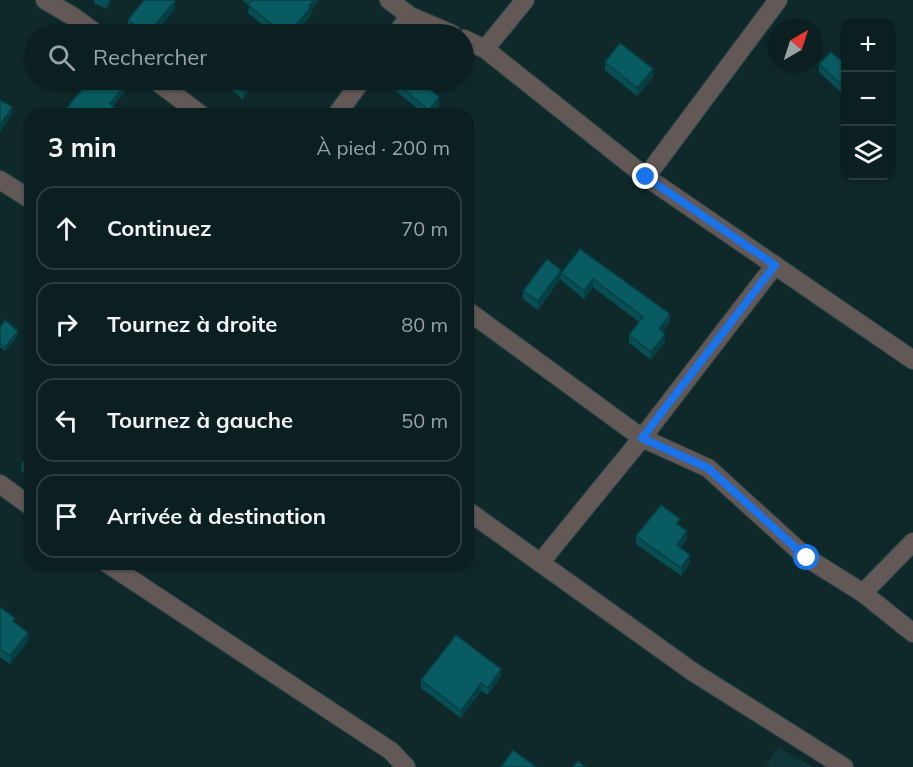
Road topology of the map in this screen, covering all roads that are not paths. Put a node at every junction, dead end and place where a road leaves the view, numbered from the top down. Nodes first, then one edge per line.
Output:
1 (45, 0) edge
2 (389, 0) edge
3 (525, 0) edge
4 (778, 0) edge
5 (410, 16) junction
6 (83, 24) edge
7 (404, 24) edge
8 (429, 24) edge
9 (474, 44) edge
10 (485, 49) junction
11 (168, 90) edge
12 (355, 90) edge
13 (192, 108) edge
14 (341, 108) edge
15 (646, 177) junction
16 (0, 180) edge
17 (24, 195) edge
18 (775, 265) junction
19 (474, 315) edge
20 (913, 360) edge
21 (642, 438) junction
22 (0, 484) edge
23 (24, 502) edge
24 (474, 515) edge
25 (913, 542) edge
26 (540, 563) junction
27 (129, 570) edge
28 (863, 593) junction
29 (913, 633) edge
30 (406, 767) edge
31 (844, 767) edge

1 - 6 street
2 - 5 street
3 - 10 street
4 - 15 street
5 - 7 street
5 - 8 street
9 - 10 street
10 - 15 street
11 - 13 street
12 - 14 street
15 - 18 street
16 - 17 street
18 - 20 street
18 - 21 street
19 - 21 street
21 - 26 street
21 - 28 street
22 - 23 street
24 - 26 street
25 - 28 street
26 - 31 street
27 - 30 street
28 - 29 street

